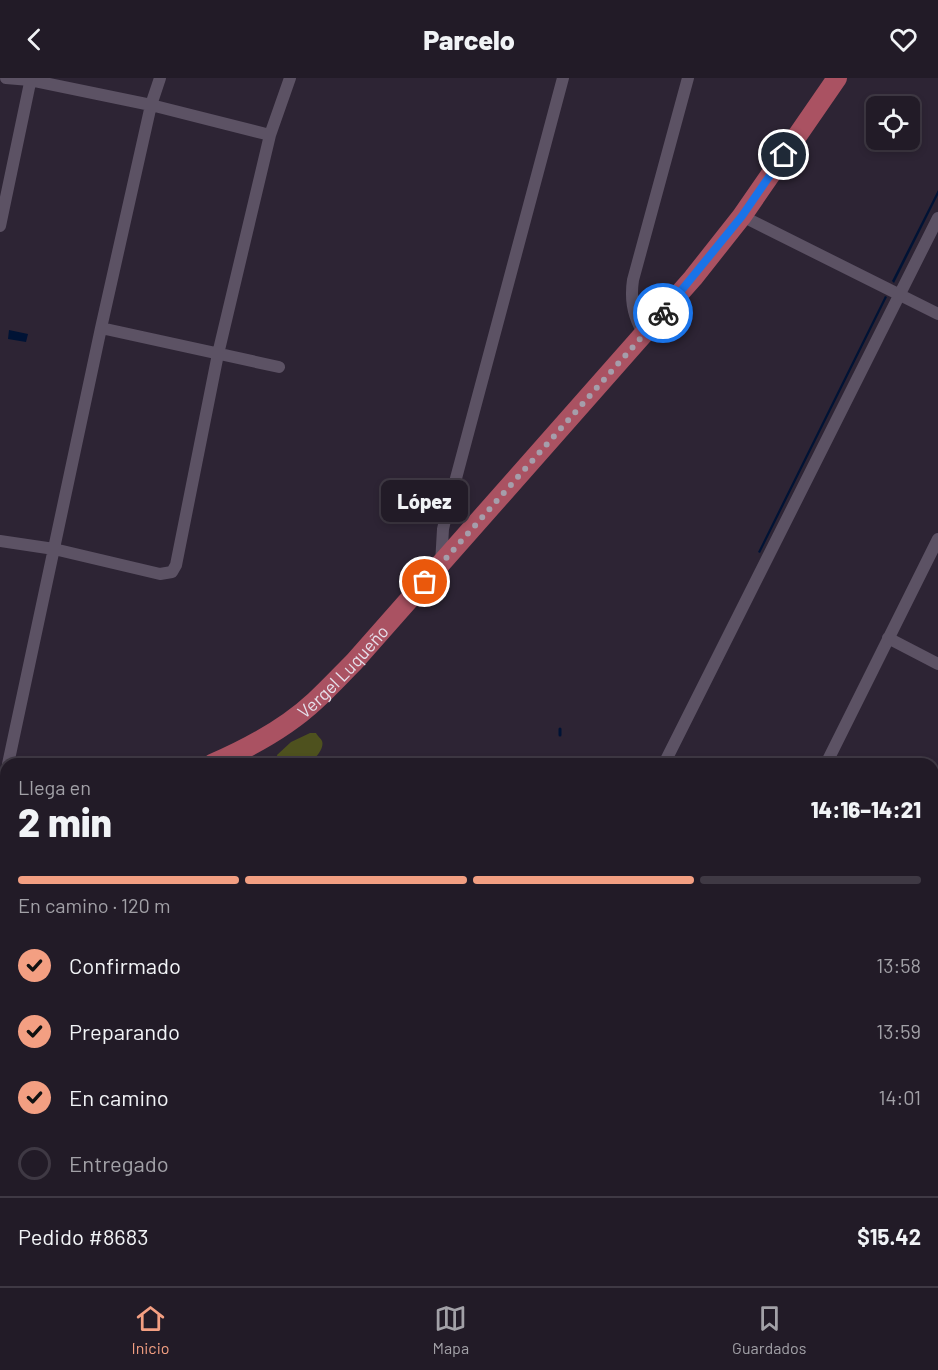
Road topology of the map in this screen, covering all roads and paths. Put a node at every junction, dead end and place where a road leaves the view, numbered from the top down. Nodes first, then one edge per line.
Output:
1 (6, 78) edge
2 (160, 78) edge
3 (290, 78) edge
4 (563, 78) edge
5 (688, 78) edge
6 (837, 78) edge
7 (31, 79) edge
8 (151, 105) junction
9 (270, 135) junction
10 (742, 216) junction
11 (938, 218) edge
12 (0, 226) edge
13 (900, 295) junction
14 (938, 314) edge
15 (101, 328) junction
16 (645, 335) junction
17 (218, 354) junction
18 (279, 367) dead end
19 (938, 539) edge
20 (0, 541) edge
21 (54, 549) junction
22 (441, 564) junction
23 (888, 638) junction
24 (938, 664) edge
25 (9, 758) edge
26 (224, 758) edge
27 (667, 758) edge
28 (829, 758) edge

1 - 7 street
2 - 8 street
3 - 9 street
4 - 22 street
5 - 16 street
6 - 10 main road, Vergel Luqueño
7 - 8 street
7 - 12 street
8 - 9 street
8 - 15 street
9 - 17 street
10 - 13 street
10 - 16 main road, Vergel Luqueño
11 - 13 street
13 - 14 street
13 - 27 street
15 - 17 street
15 - 21 street
16 - 22 main road, Vergel Luqueño
17 - 18 street
17 - 21 street
19 - 23 street
20 - 21 street
21 - 25 street
22 - 26 main road, Vergel Luqueño
23 - 24 street
23 - 28 street

